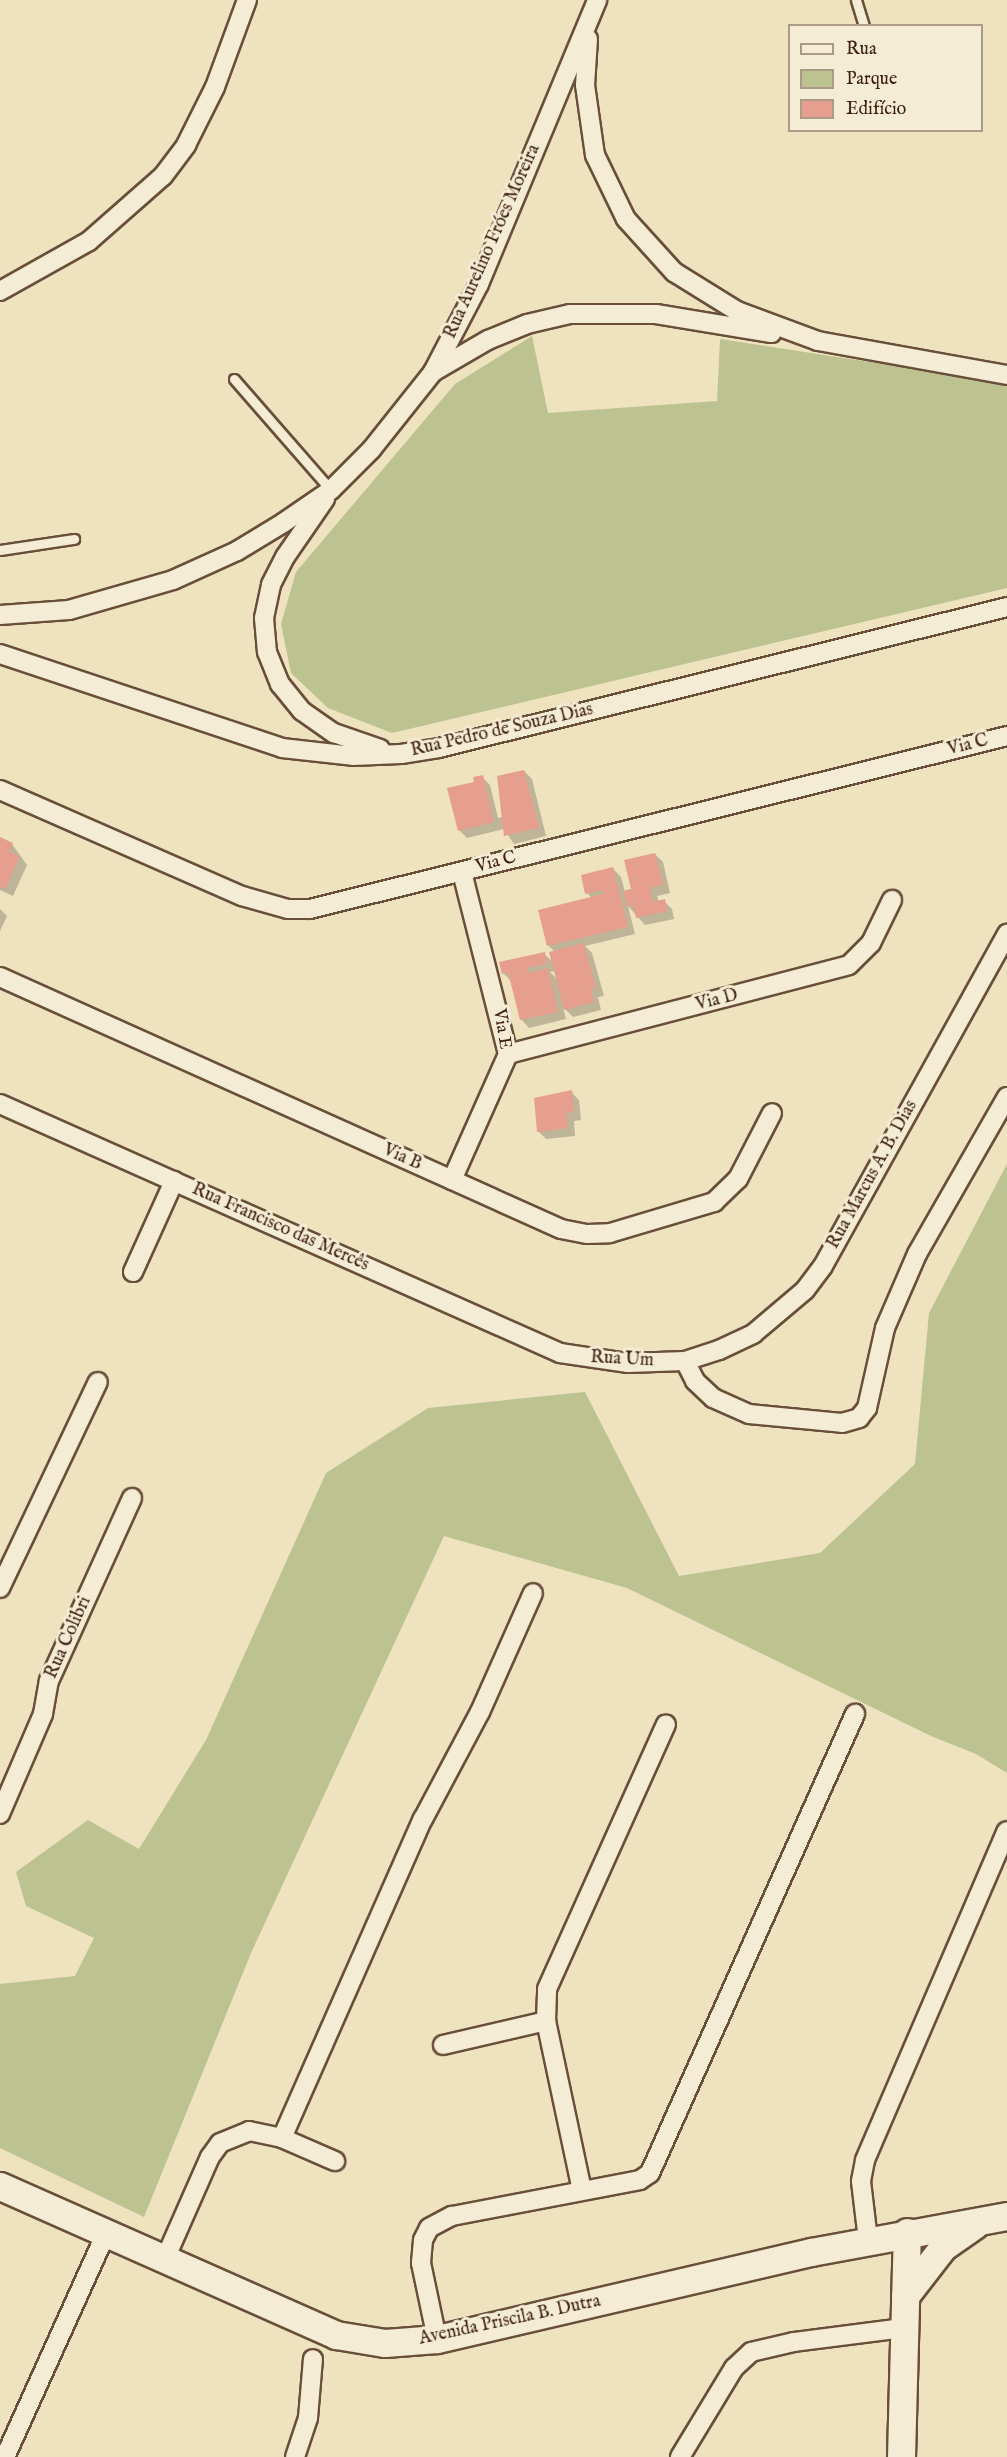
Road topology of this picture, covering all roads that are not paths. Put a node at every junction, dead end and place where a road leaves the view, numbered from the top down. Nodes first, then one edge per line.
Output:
1 (247, 0) edge
2 (856, 0) edge
3 (594, 8) edge
4 (863, 24) edge
5 (0, 291) edge
6 (818, 341) junction
7 (434, 372) junction
8 (1007, 375) edge
9 (234, 379) dead end
10 (331, 490) junction
11 (74, 538) dead end
12 (0, 550) edge
13 (1005, 608) edge
14 (0, 615) edge
15 (0, 654) edge
16 (1007, 736) edge
17 (401, 754) junction
18 (0, 790) edge
19 (462, 872) junction
20 (892, 900) dead end
21 (1007, 934) edge
22 (0, 977) edge
23 (508, 1054) junction
24 (1007, 1097) edge
25 (1, 1105) edge
26 (772, 1113) dead end
27 (452, 1180) junction
28 (174, 1181) junction
29 (133, 1272) dead end
30 (560, 1353) joint
31 (685, 1360) junction
32 (98, 1382) dead end
33 (132, 1498) dead end
34 (0, 1588) edge
35 (533, 1593) dead end
36 (855, 1714) dead end
37 (666, 1724) dead end
38 (0, 1814) edge
39 (1007, 1831) edge
40 (546, 2021) junction
41 (443, 2045) dead end
42 (282, 2138) junction
43 (335, 2161) dead end
44 (0, 2186) edge
45 (582, 2190) junction
46 (999, 2217) edge
47 (106, 2233) junction
48 (868, 2240) junction
49 (907, 2242) junction
50 (165, 2259) junction
51 (905, 2296) junction
52 (904, 2328) junction
53 (436, 2340) junction
54 (313, 2359) dead end
55 (676, 2456) edge
56 (5, 2457) edge
57 (295, 2457) edge
58 (901, 2457) edge

1 - 5 street
2 - 4 lane
3 - 6 street
3 - 7 street, Rua Aurelino Fróes Moreira
6 - 7 street
6 - 8 street
7 - 10 street, Rua Aurelino Fróes Moreira
9 - 10 lane
10 - 14 street, Rua Aurelino Fróes Moreira
10 - 17 street
11 - 12 lane
13 - 17 street, Rua Pedro de Souza Dias
15 - 17 street, Rua Pedro de Souza Dias
16 - 19 street, Via C
18 - 19 street, Via C
19 - 23 street, Via E
20 - 23 street, Via D
21 - 31 street, Rua Marcus A. B. Dias
22 - 27 street, Via B
23 - 27 street, Via E
24 - 31 street
25 - 28 street, Rua Francisco das Mercês
26 - 27 street, Via B
28 - 29 street
28 - 30 street, Rua Francisco das Mercês
30 - 31 street, Rua Um
32 - 34 street
33 - 38 street, Rua Colibri
35 - 42 street
36 - 45 street
37 - 40 street
39 - 48 street
40 - 41 street
40 - 45 street
42 - 43 street
42 - 50 street
44 - 47 street, Avenida Priscila B. Dutra
45 - 53 street
46 - 49 street, Avenida Priscila B. Dutra
46 - 51 street
47 - 50 street, Avenida Priscila B. Dutra
47 - 56 street
48 - 49 street, Avenida Priscila B. Dutra
48 - 53 street, Avenida Priscila B. Dutra
49 - 51 street
50 - 53 street, Avenida Priscila B. Dutra
51 - 52 street
52 - 55 street
52 - 58 street
54 - 57 street

